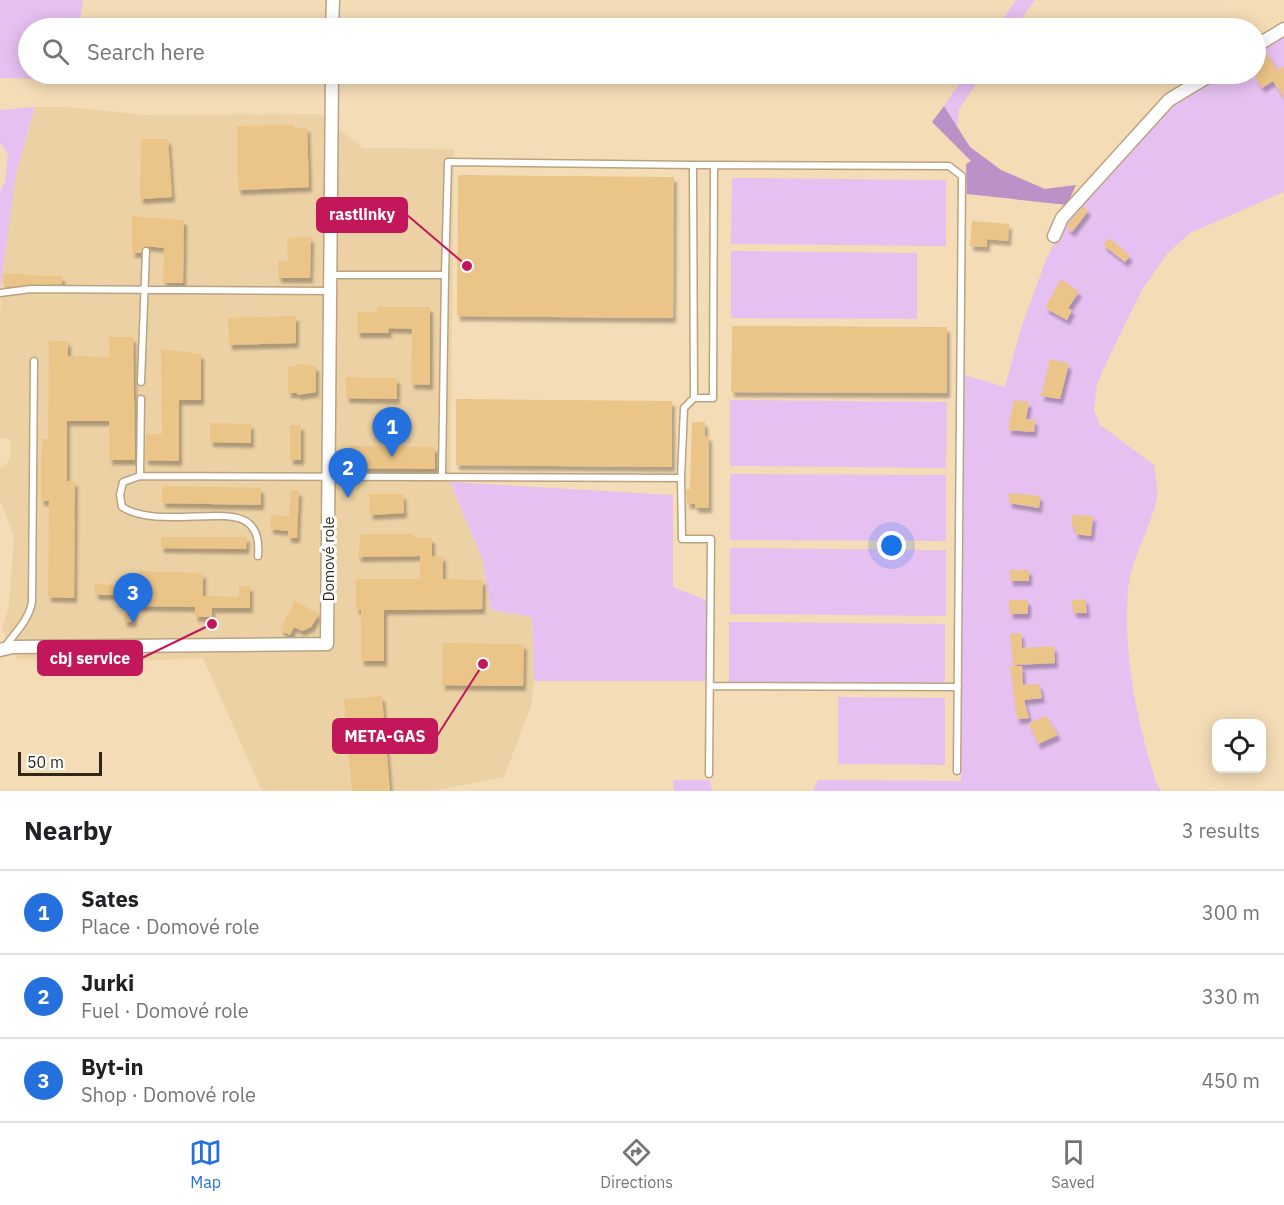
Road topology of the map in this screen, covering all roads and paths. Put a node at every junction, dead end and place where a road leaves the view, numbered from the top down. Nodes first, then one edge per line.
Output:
1 (333, 0) edge
2 (333, 18) edge
3 (1284, 28) edge
4 (1266, 40) edge
5 (332, 84) edge
6 (1195, 84) edge
7 (693, 165) junction
8 (714, 165) junction
9 (1054, 236) dead end
10 (146, 251) dead end
11 (445, 275) junction
12 (330, 276) junction
13 (144, 290) junction
14 (330, 291) junction
15 (0, 293) edge
16 (34, 361) dead end
17 (141, 382) dead end
18 (694, 398) junction
19 (141, 399) dead end
20 (140, 476) junction
21 (329, 476) junction
22 (442, 476) junction
23 (681, 478) junction
24 (258, 556) dead end
25 (2, 649) edge
26 (710, 686) junction
27 (958, 687) junction
28 (957, 771) dead end
29 (709, 774) dead end

1 - 2 street
3 - 4 street
5 - 12 street, Domové role
6 - 9 street
7 - 8 lane
7 - 11 lane
7 - 18 lane
8 - 18 lane
8 - 27 lane
10 - 13 lane
11 - 12 lane
11 - 22 lane
12 - 14 street, Domové role
13 - 14 lane
13 - 15 lane
13 - 17 lane
14 - 21 street, Domové role
16 - 25 lane
18 - 23 lane
19 - 20 lane
20 - 21 lane
20 - 24 lane
21 - 22 lane
21 - 25 street, Domové role
22 - 23 lane
23 - 26 lane
26 - 27 lane
26 - 29 lane
27 - 28 lane

